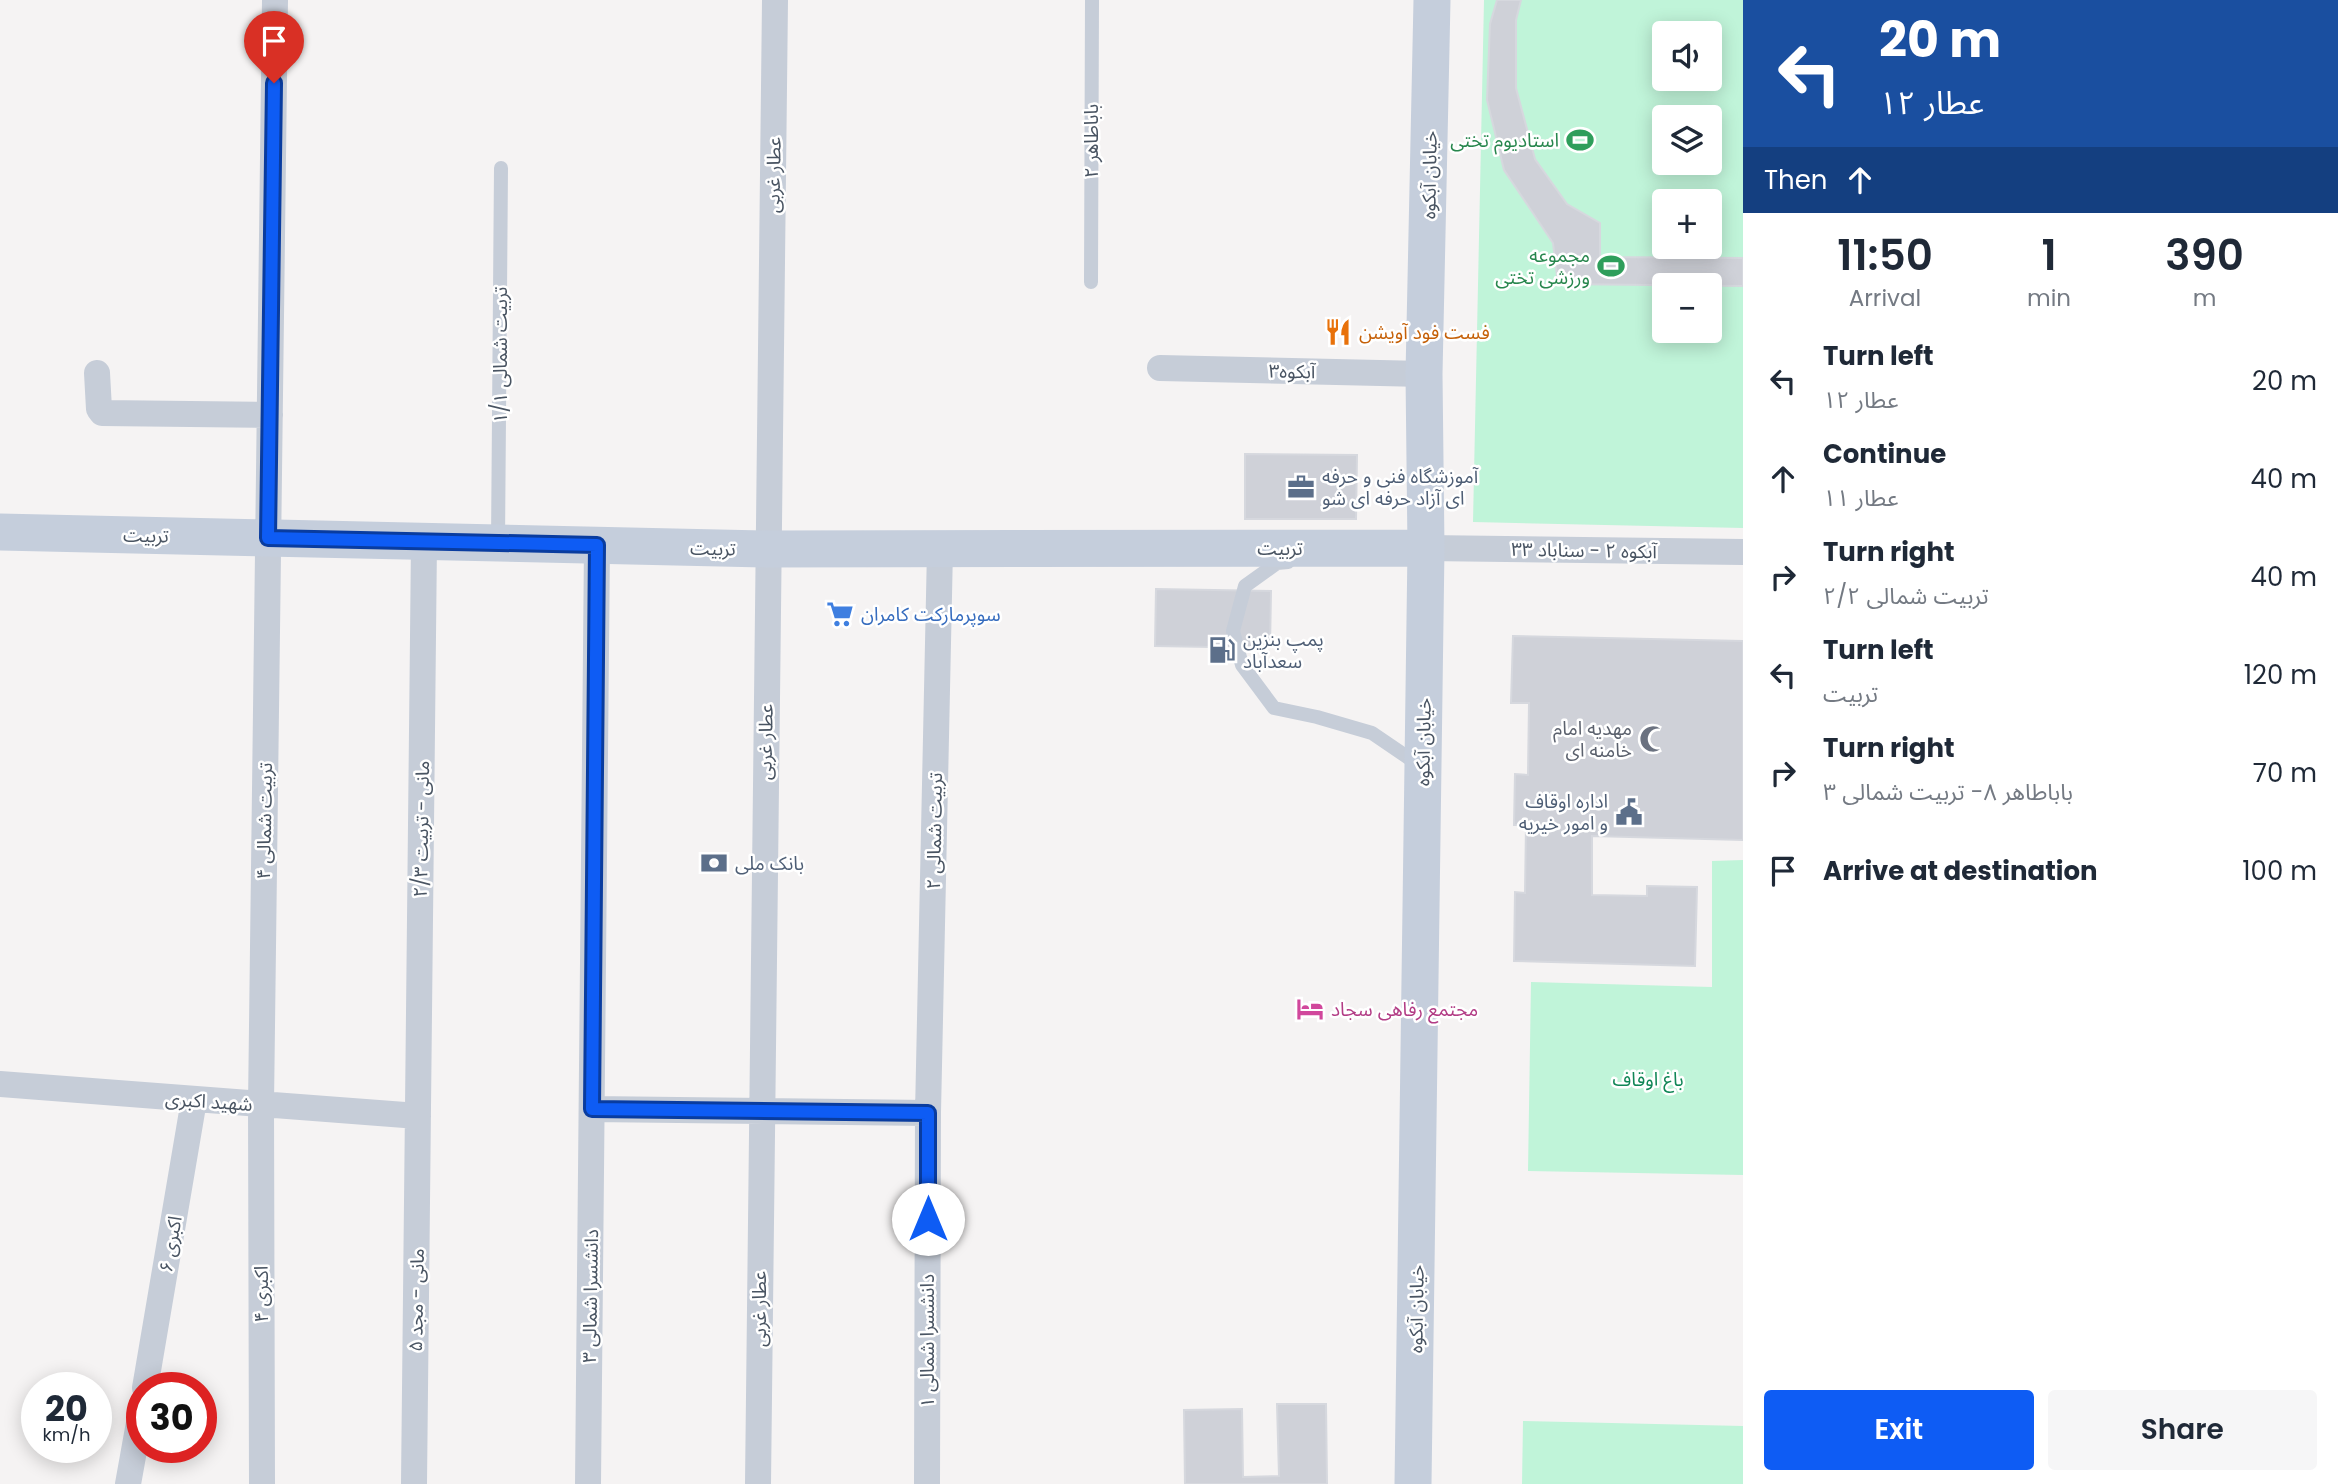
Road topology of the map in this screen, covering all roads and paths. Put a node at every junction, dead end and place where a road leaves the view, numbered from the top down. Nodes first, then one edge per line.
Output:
1 (275, 0) edge
2 (775, 0) edge
3 (1092, 0) edge
4 (1432, 0) edge
5 (501, 168) dead end
6 (1091, 282) dead end
7 (1160, 368) dead end
8 (97, 373) dead end
9 (1424, 374) junction
10 (270, 415) junction
11 (0, 532) edge
12 (268, 538) junction
13 (425, 541) junction
14 (498, 543) junction
15 (597, 545) junction
16 (1426, 548) junction
17 (768, 549) junction
18 (940, 549) junction
19 (1743, 552) edge
20 (1423, 768) junction
21 (0, 1084) edge
22 (194, 1100) junction
23 (261, 1105) junction
24 (592, 1109) junction
25 (760, 1111) junction
26 (928, 1113) junction
27 (418, 1116) junction
28 (148, 1372) edge
29 (132, 1463) edge
30 (128, 1484) edge
31 (262, 1484) edge
32 (414, 1484) edge
33 (588, 1484) edge
34 (758, 1484) edge
35 (927, 1484) edge
36 (1413, 1484) edge

1 - 10 street, تربیت شمالی ۴
2 - 17 street, عطار غربی
3 - 6 lane, باباطاهر ۲
4 - 9 main road, خیابان آبکوه
5 - 14 lane, تربیت شمالی ۱/۱
7 - 9 street, آبکوه۳
8 - 10 street
9 - 16 main road, خیابان آبکوه
10 - 12 street, تربیت شمالی ۴
11 - 12 main road, تربیت
12 - 13 main road, تربیت
12 - 23 street, تربیت شمالی ۴
13 - 14 main road, تربیت
13 - 27 street, مانی - تربیت ۲/۳
14 - 15 main road, تربیت
15 - 17 main road, تربیت
15 - 24 street, دانشسرا شمالی ۳
16 - 18 main road, تربیت
16 - 19 street, آبکوه ۲ - سناباد ۳۳
16 - 20 main road, خیابان آبکوه
16 - 20 lane
17 - 18 main road, تربیت
17 - 25 street, عطار غربی
18 - 26 street, تربیت شمالی ۲
20 - 36 main road, خیابان آبکوه
21 - 22 street, شهید اکبری
22 - 23 street, شهید اکبری
22 - 28 street, اکبری ۶
23 - 27 street, شهید اکبری
23 - 31 street, اکبری ۴
24 - 25 street
24 - 33 street, دانشسرا شمالی ۳
25 - 26 street
25 - 34 street, عطار غربی
26 - 35 street, دانشسرا شمالی ۱
27 - 32 street, مانی - مجد ۵
29 - 30 street

